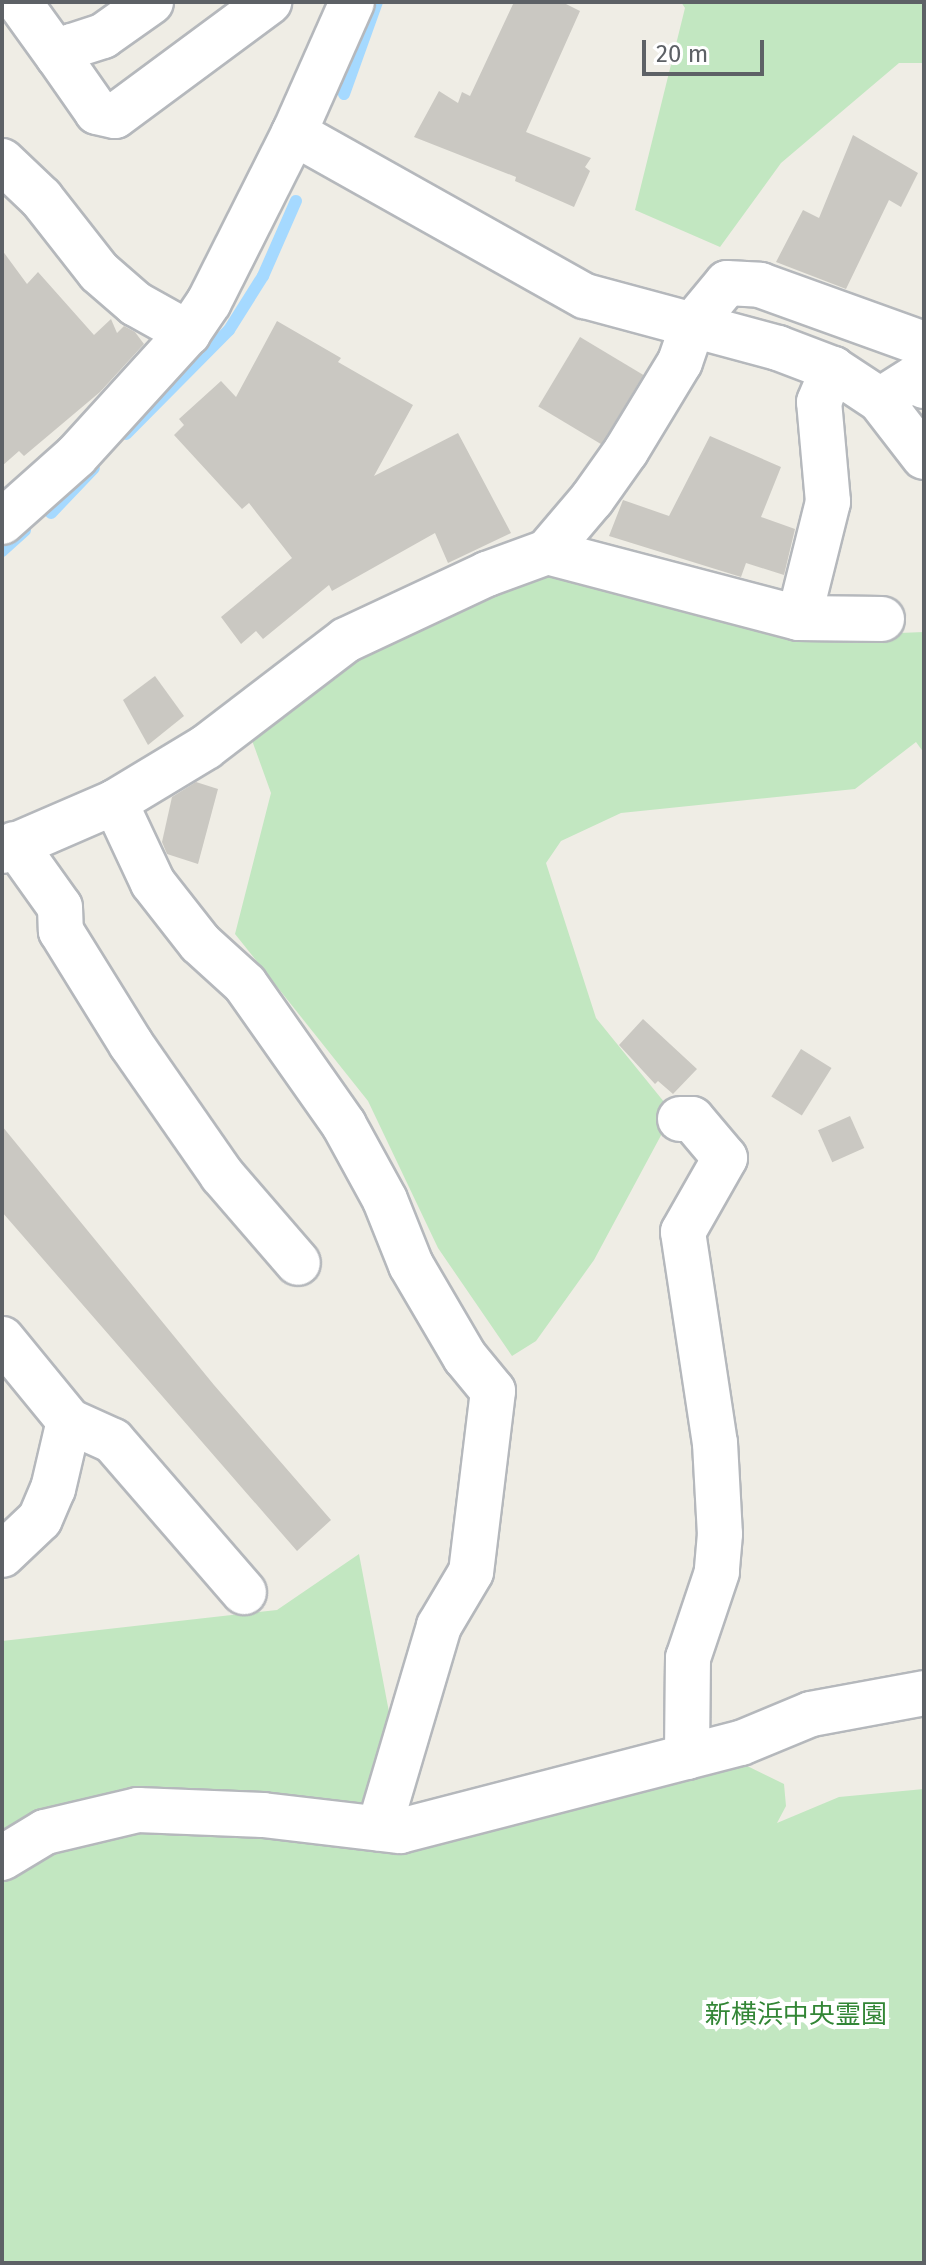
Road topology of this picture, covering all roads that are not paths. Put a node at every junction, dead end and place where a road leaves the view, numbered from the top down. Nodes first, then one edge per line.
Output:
1 (19, 2) edge
2 (151, 2) edge
3 (269, 2) edge
4 (352, 2) edge
5 (58, 56) junction
6 (294, 133) junction
7 (2, 161) edge
8 (693, 324) junction
9 (188, 333) junction
10 (924, 344) edge
11 (833, 369) junction
12 (924, 386) edge
13 (880, 400) junction
14 (924, 457) edge
15 (2, 522) edge
16 (547, 552) junction
17 (799, 618) junction
18 (882, 619) dead end
19 (115, 802) junction
20 (9, 848) edge
21 (680, 1119) dead end
22 (683, 1232) junction
23 (298, 1263) dead end
24 (657, 1269) dead end
25 (2, 1339) edge
26 (69, 1421) junction
27 (2, 1555) edge
28 (244, 1592) dead end
29 (924, 1693) edge
30 (687, 1757) junction
31 (379, 1828) junction
32 (2, 1858) edge

1 - 5 street
2 - 5 street
3 - 5 street
4 - 6 street
6 - 8 street
6 - 9 street
7 - 9 street
8 - 10 street
8 - 11 street
8 - 16 street
9 - 15 street
11 - 13 street
11 - 17 street
12 - 13 street
13 - 14 street
16 - 17 street
16 - 19 street
17 - 18 street
19 - 20 street
19 - 31 street
20 - 23 street
21 - 22 street
22 - 24 street
22 - 30 street
25 - 26 street
26 - 27 street
26 - 28 street
29 - 30 street
30 - 31 street
31 - 32 street

